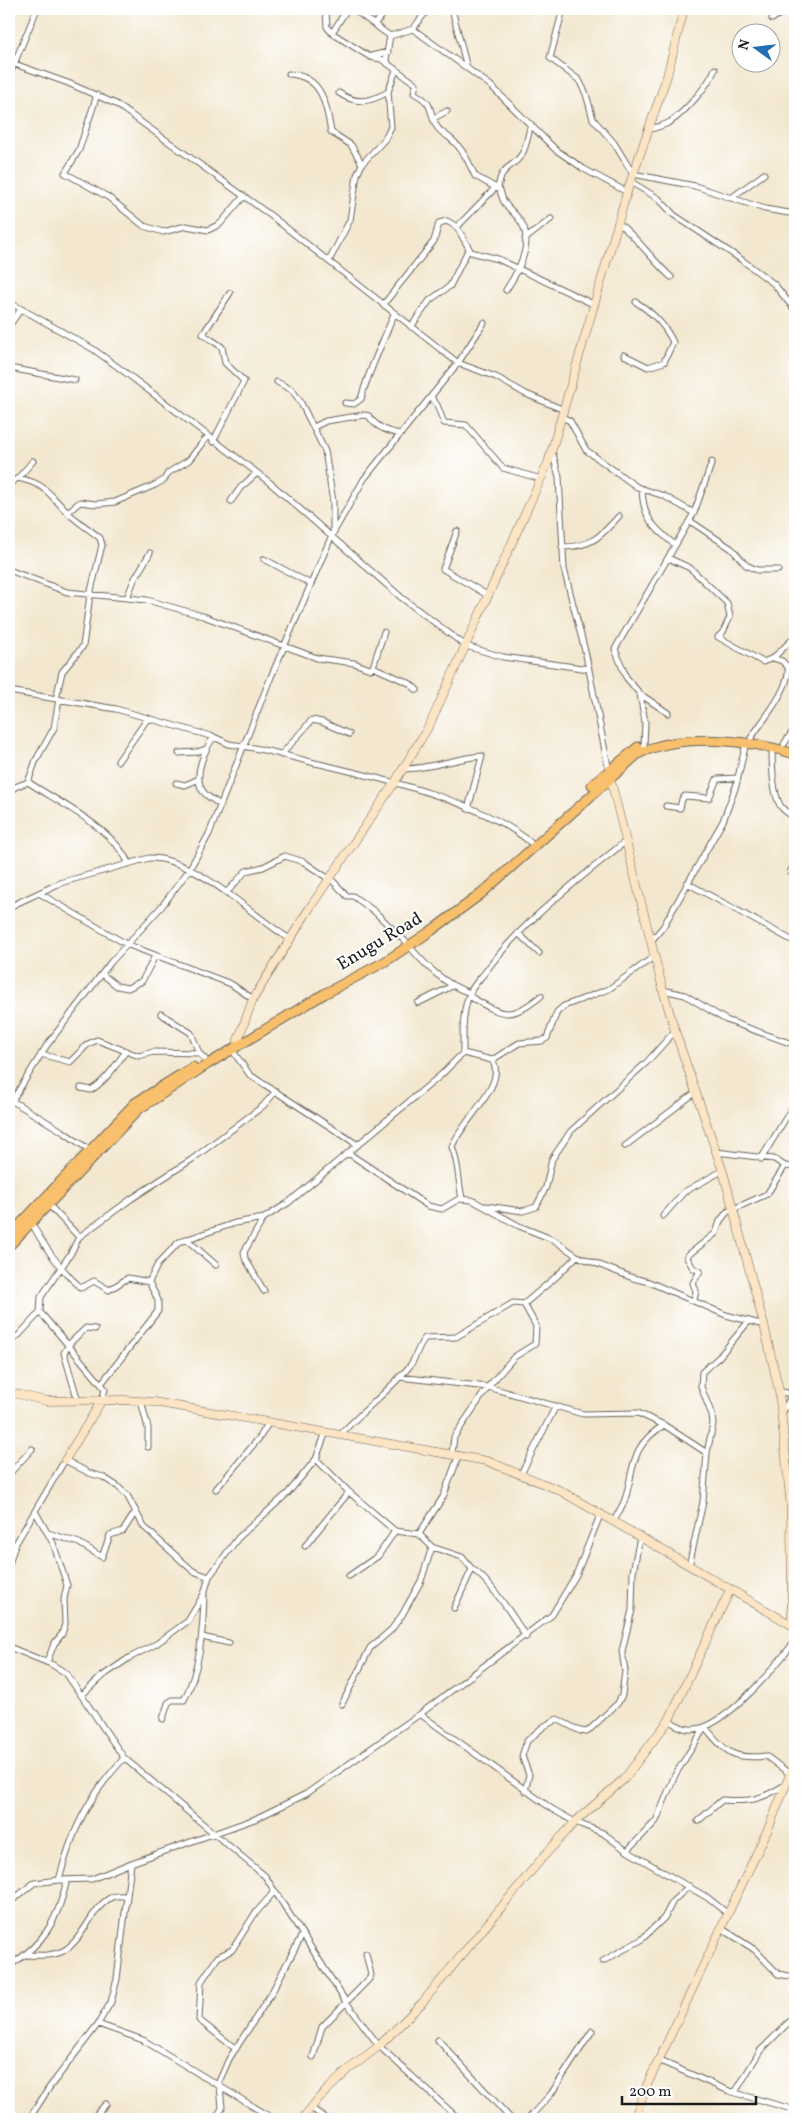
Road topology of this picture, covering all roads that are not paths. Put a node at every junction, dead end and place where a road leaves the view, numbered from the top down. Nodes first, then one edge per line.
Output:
1 (37, 9) edge
2 (326, 9) edge
3 (346, 9) edge
4 (353, 9) edge
5 (384, 9) edge
6 (428, 9) edge
7 (452, 9) edge
8 (563, 9) edge
9 (684, 9) edge
10 (788, 9) edge
11 (772, 19) dead end
12 (374, 24) junction
13 (414, 29) junction
14 (332, 33) junction
15 (390, 36) junction
16 (388, 52) junction
17 (370, 57) junction
18 (11, 64) edge
19 (467, 68) junction
20 (394, 69) junction
21 (715, 69) dead end
22 (288, 74) dead end
23 (9, 76) edge
24 (388, 92) junction
25 (339, 93) dead end
26 (97, 95) junction
27 (447, 111) dead end
28 (434, 118) junction
29 (531, 124) junction
30 (647, 130) junction
31 (362, 164) junction
32 (764, 174) dead end
33 (632, 178) junction
34 (497, 187) junction
35 (627, 192) junction
36 (244, 196) junction
37 (731, 198) junction
38 (795, 214) edge
39 (552, 219) dead end
40 (618, 224) junction
41 (456, 226) junction
42 (526, 239) junction
43 (468, 250) junction
44 (329, 262) junction
45 (519, 270) junction
46 (671, 277) dead end
47 (506, 290) dead end
48 (230, 293) dead end
49 (9, 302) edge
50 (636, 302) dead end
51 (383, 305) junction
52 (595, 305) junction
53 (21, 309) junction
54 (795, 310) edge
55 (394, 314) junction
56 (484, 323) dead end
57 (9, 326) edge
58 (411, 327) junction
59 (624, 355) dead end
60 (458, 363) junction
61 (9, 368) edge
62 (75, 380) dead end
63 (277, 382) dead end
64 (431, 397) junction
65 (345, 403) dead end
66 (563, 414) junction
67 (314, 427) junction
68 (401, 434) junction
69 (207, 436) junction
70 (213, 442) junction
71 (552, 450) junction
72 (33, 461) dead end
73 (712, 462) dead end
74 (257, 473) junction
75 (18, 478) junction
76 (541, 479) junction
77 (9, 484) edge
78 (642, 489) junction
79 (231, 501) dead end
80 (68, 512) junction
81 (694, 513) junction
82 (619, 516) dead end
83 (690, 521) junction
84 (456, 531) dead end
85 (332, 535) junction
86 (675, 546) junction
87 (562, 547) junction
88 (150, 553) dead end
89 (668, 558) junction
90 (264, 559) dead end
91 (9, 570) edge
92 (778, 570) dead end
93 (311, 584) junction
94 (90, 595) junction
95 (489, 596) junction
96 (127, 598) junction
97 (384, 632) dead end
98 (795, 637) edge
99 (466, 646) junction
100 (284, 647) junction
101 (773, 658) junction
102 (373, 666) junction
103 (589, 669) junction
104 (417, 690) dead end
105 (9, 691) edge
106 (640, 694) junction
107 (57, 699) junction
108 (668, 713) dead end
109 (148, 718) junction
110 (795, 728) edge
111 (348, 734) dead end
112 (214, 737) junction
113 (748, 740) junction
114 (784, 744) junction
115 (644, 745) junction
116 (244, 746) junction
117 (206, 748) junction
118 (772, 748) junction
119 (795, 748) edge
120 (197, 752) junction
121 (179, 753) dead end
122 (795, 754) edge
123 (281, 755) junction
124 (203, 757) junction
125 (118, 761) dead end
126 (403, 769) junction
127 (609, 773) junction
128 (738, 778) junction
129 (199, 779) junction
130 (28, 782) junction
131 (395, 782) junction
132 (176, 783) dead end
133 (10, 790) edge
134 (220, 805) junction
135 (666, 806) dead end
136 (468, 809) junction
137 (795, 818) edge
138 (626, 841) junction
139 (530, 842) junction
140 (130, 864) junction
141 (795, 864) edge
142 (189, 870) junction
143 (790, 872) dead end
144 (329, 878) junction
145 (687, 883) junction
146 (227, 892) junction
147 (39, 893) junction
148 (9, 907) edge
149 (518, 933) junction
150 (290, 939) junction
151 (652, 940) junction
152 (795, 942) edge
153 (126, 944) junction
154 (408, 944) junction
155 (539, 953) dead end
156 (155, 956) junction
157 (655, 956) junction
158 (102, 974) junction
159 (452, 986) junction
160 (663, 990) junction
161 (470, 994) junction
162 (540, 996) dead end
163 (253, 999) junction
164 (418, 1003) dead end
165 (161, 1014) dead end
166 (675, 1031) junction
167 (236, 1045) junction
168 (795, 1045) edge
169 (126, 1051) junction
170 (463, 1053) junction
171 (41, 1054) junction
172 (202, 1056) junction
173 (492, 1060) junction
174 (81, 1088) dead end
175 (276, 1091) junction
176 (696, 1092) junction
177 (10, 1100) edge
178 (795, 1103) edge
179 (358, 1145) junction
180 (624, 1146) dead end
181 (92, 1152) junction
182 (716, 1152) junction
183 (348, 1153) junction
184 (761, 1159) junction
185 (785, 1166) junction
186 (795, 1167) edge
187 (722, 1171) junction
188 (462, 1198) junction
189 (48, 1204) junction
190 (483, 1205) junction
191 (733, 1209) junction
192 (501, 1210) junction
193 (511, 1211) junction
194 (496, 1214) junction
195 (663, 1216) dead end
196 (264, 1218) junction
197 (508, 1220) junction
198 (31, 1222) junction
199 (9, 1234) edge
200 (79, 1237) junction
201 (186, 1239) junction
202 (9, 1246) edge
203 (577, 1256) junction
204 (216, 1264) dead end
205 (60, 1269) junction
206 (149, 1282) junction
207 (264, 1291) dead end
208 (694, 1300) junction
209 (524, 1304) junction
210 (40, 1312) junction
211 (749, 1321) junction
212 (764, 1325) junction
213 (95, 1329) dead end
214 (9, 1342) edge
215 (69, 1344) junction
216 (399, 1377) junction
217 (795, 1380) edge
218 (101, 1384) junction
219 (488, 1387) junction
220 (779, 1391) junction
221 (9, 1392) edge
222 (792, 1397) edge
223 (102, 1400) junction
224 (78, 1401) junction
225 (141, 1401) junction
226 (556, 1406) junction
227 (782, 1414) junction
228 (269, 1422) junction
229 (664, 1425) junction
230 (326, 1432) junction
231 (340, 1435) junction
232 (148, 1447) dead end
233 (32, 1450) dead end
234 (707, 1453) junction
235 (455, 1454) junction
236 (316, 1459) junction
237 (65, 1460) junction
238 (9, 1474) edge
239 (521, 1474) junction
240 (216, 1489) dead end
241 (349, 1492) junction
242 (136, 1510) junction
243 (35, 1511) junction
244 (601, 1514) junction
245 (614, 1521) junction
246 (395, 1531) junction
247 (48, 1533) junction
248 (419, 1534) junction
249 (640, 1536) junction
250 (305, 1546) dead end
251 (432, 1547) junction
252 (9, 1564) edge
253 (689, 1566) junction
254 (472, 1569) junction
255 (349, 1576) dead end
256 (209, 1577) junction
257 (730, 1590) junction
258 (204, 1594) junction
259 (454, 1608) dead end
260 (794, 1626) edge
261 (202, 1637) junction
262 (526, 1637) junction
263 (795, 1641) edge
264 (229, 1643) dead end
265 (10, 1647) edge
266 (9, 1655) edge
267 (47, 1662) junction
268 (82, 1695) junction
269 (342, 1704) dead end
270 (420, 1714) junction
271 (163, 1720) dead end
272 (669, 1720) junction
273 (704, 1727) junction
274 (124, 1758) junction
275 (795, 1762) edge
276 (790, 1774) junction
277 (786, 1785) junction
278 (524, 1791) junction
279 (698, 1821) dead end
280 (575, 1822) junction
281 (213, 1834) junction
282 (627, 1851) junction
283 (131, 1863) junction
284 (58, 1880) junction
285 (67, 1880) junction
286 (689, 1886) junction
287 (274, 1892) junction
288 (127, 1896) junction
289 (9, 1903) edge
290 (728, 1914) junction
291 (722, 1928) junction
292 (302, 1935) junction
293 (366, 1954) dead end
294 (24, 1955) junction
295 (603, 1961) dead end
296 (9, 1966) edge
297 (795, 1977) edge
298 (346, 2002) junction
299 (789, 2022) dead end
300 (98, 2024) junction
301 (592, 2031) dead end
302 (438, 2040) dead end
303 (379, 2046) junction
304 (236, 2049) junction
305 (313, 2057) dead end
306 (658, 2060) junction
307 (219, 2085) junction
308 (732, 2092) junction
309 (106, 2104) dead end
310 (310, 2108) junction
311 (795, 2110) edge
312 (29, 2119) edge
313 (92, 2119) edge
314 (216, 2119) edge
315 (274, 2119) edge
316 (302, 2119) edge
317 (327, 2119) edge
318 (459, 2119) edge
319 (511, 2119) edge
320 (528, 2119) edge
321 (634, 2119) edge

1 - 18 street
2 - 14 street
3 - 14 street
4 - 12 street
5 - 12 street
6 - 13 street
7 - 19 street
8 - 33 street
9 - 30 street
10 - 11 street
12 - 15 street
13 - 15 street
13 - 19 street
14 - 17 street
15 - 16 street
16 - 17 street
16 - 20 street
17 - 20 street
18 - 23 street
18 - 26 street
19 - 29 street
20 - 24 street
20 - 28 street
21 - 30 street
22 - 31 street
24 - 25 street
24 - 31 street
26 - 36 street
26 - 36 street
27 - 28 street
28 - 34 street
29 - 34 street
29 - 35 street
30 - 33 street
31 - 44 street
32 - 37 street
33 - 35 street
33 - 37 street
33 - 54 street
34 - 41 street
34 - 42 street
35 - 40 street
36 - 44 street
37 - 38 street
39 - 42 street
40 - 46 street
40 - 52 street
41 - 43 street
41 - 51 street
42 - 45 street
43 - 45 street
43 - 58 street
44 - 51 street
45 - 47 street
45 - 52 street
48 - 70 street
49 - 53 street
50 - 59 street
51 - 55 street
52 - 66 street
53 - 57 street
53 - 69 street
55 - 58 street
55 - 65 street
56 - 60 street
58 - 60 street
60 - 64 street
60 - 66 street
61 - 62 street
63 - 67 street
64 - 68 street
64 - 76 street
66 - 71 street
66 - 78 street
67 - 68 street
67 - 85 street
68 - 85 street
69 - 70 street
69 - 80 street
70 - 74 street
71 - 76 street
71 - 87 street
72 - 75 street
73 - 81 street
74 - 79 street
74 - 85 street
75 - 77 street
75 - 80 street
76 - 95 street
78 - 81 street
78 - 86 street
80 - 94 street
81 - 83 street
82 - 87 street
83 - 86 street
83 - 92 street
84 - 95 street
85 - 93 street
85 - 99 street
86 - 89 street
87 - 103 street
88 - 96 street
89 - 101 street
89 - 106 street
90 - 93 street
91 - 94 street
93 - 100 street
94 - 96 street
94 - 107 street
95 - 99 street
96 - 100 street
97 - 102 street
98 - 101 street
99 - 103 street
99 - 126 street
100 - 102 street
100 - 116 street
101 - 113 street
102 - 104 street
103 - 127 street
105 - 107 street
106 - 108 street
106 - 115 street
107 - 109 street
107 - 130 street
109 - 112 street
109 - 125 street
110 - 114 street
111 - 123 street
112 - 116 street
112 - 117 street
113 - 114 main road
113 - 115 main road
113 - 118 main road, Enugu Road
113 - 127 main road, Enugu Road
113 - 128 street
114 - 119 main road
115 - 127 main road
116 - 123 street
116 - 134 street
117 - 120 street
117 - 124 street
118 - 122 main road, Enugu Road
118 - 137 street
120 - 121 street
120 - 124 street
123 - 131 street
124 - 129 street
126 - 131 street
126 - 136 street
127 - 138 street
127 - 139 main road
127 - 154 main road, Enugu Road
128 - 135 street
128 - 145 street
129 - 132 street
129 - 134 street
130 - 133 street
130 - 140 street
131 - 136 street
131 - 144 street
134 - 142 street
136 - 139 street
138 - 149 street
138 - 151 street
139 - 154 main road
140 - 142 street
140 - 147 street
141 - 143 street
142 - 146 street
142 - 153 street
144 - 146 street
144 - 150 street
144 - 154 street
145 - 151 street
145 - 152 street
146 - 150 street
147 - 148 street
147 - 153 street
149 - 155 street
149 - 161 street
150 - 163 street
151 - 157 street
153 - 156 street
153 - 158 street
154 - 159 street
154 - 167 main road, Enugu Road
156 - 158 street
156 - 163 street
157 - 160 street
157 - 173 street
158 - 171 street
159 - 161 street
159 - 164 street
160 - 166 street
160 - 168 street
161 - 162 street
161 - 170 street
163 - 167 street
165 - 172 street
166 - 176 street
166 - 193 street
167 - 172 main road
167 - 175 street
167 - 181 main road, Enugu Road
169 - 171 street
169 - 172 street
169 - 174 street
170 - 173 street
170 - 179 street
171 - 177 street
172 - 181 main road
173 - 188 street
175 - 179 street
175 - 200 street
176 - 180 street
176 - 182 street
177 - 181 street
178 - 184 street
179 - 183 street
181 - 189 main road, Enugu Road
181 - 199 main road
182 - 184 street
182 - 187 street
183 - 188 street
183 - 196 street
184 - 185 street
185 - 186 street
185 - 191 street
187 - 191 street
187 - 195 street
188 - 190 street
189 - 198 main road, Enugu Road
189 - 200 street
190 - 192 street
190 - 194 street
191 - 208 street
191 - 212 street
192 - 193 street
192 - 194 street
193 - 197 street
194 - 197 street
196 - 201 street
196 - 207 street
197 - 203 street
198 - 202 main road, Enugu Road
198 - 205 street
200 - 205 street
201 - 204 street
201 - 206 street
203 - 208 street
203 - 209 street
205 - 206 street
205 - 210 street
206 - 218 street
208 - 211 street
209 - 216 street
209 - 219 street
210 - 214 street
210 - 215 street
211 - 212 street
211 - 234 street
212 - 220 street
213 - 215 street
215 - 218 street
215 - 224 street
216 - 219 street
216 - 231 street
217 - 222 street
218 - 223 street
219 - 226 street
219 - 235 street
220 - 222 street
220 - 227 street
221 - 224 street
222 - 227 street
223 - 224 street
223 - 225 street
223 - 237 street
225 - 228 street
225 - 232 street
226 - 229 street
226 - 239 street
227 - 260 street
228 - 230 street
228 - 240 street
229 - 234 street
229 - 245 street
230 - 231 street
230 - 236 street
231 - 235 street
233 - 238 street
234 - 253 street
235 - 239 street
235 - 248 street
236 - 241 street
236 - 256 street
237 - 242 street
237 - 243 street
239 - 244 street
241 - 246 street
241 - 250 street
242 - 247 street
242 - 256 street
243 - 247 street
243 - 252 street
244 - 245 street
244 - 262 street
245 - 249 street
246 - 248 street
246 - 255 street
247 - 267 street
248 - 251 street
249 - 253 street
249 - 278 street
251 - 254 street
251 - 269 street
253 - 257 street
254 - 259 street
254 - 262 street
256 - 258 street
257 - 260 street
257 - 272 street
258 - 261 street
258 - 268 street
261 - 264 street
261 - 271 street
262 - 270 street
263 - 273 street
265 - 266 street
265 - 267 street
267 - 268 street
268 - 274 street
270 - 278 street
270 - 281 street
272 - 273 street
272 - 280 street
273 - 276 street
273 - 282 street
274 - 281 street
274 - 284 street
275 - 276 street
276 - 277 street
277 - 279 street
277 - 290 street
278 - 280 street
280 - 282 street
280 - 303 street
281 - 283 street
281 - 287 street
282 - 286 street
283 - 285 street
283 - 288 street
284 - 285 street
284 - 289 street
285 - 294 street
286 - 290 street
286 - 295 street
287 - 292 street
287 - 304 street
288 - 294 street
288 - 300 street
290 - 291 street
291 - 297 street
291 - 306 street
292 - 298 street
292 - 304 street
293 - 298 street
294 - 296 street
298 - 303 street
298 - 305 street
299 - 308 street
300 - 307 street
300 - 312 street
301 - 320 street
302 - 319 street
303 - 310 street
303 - 318 street
304 - 307 street
306 - 308 street
306 - 321 street
307 - 314 street
307 - 315 street
308 - 311 street
309 - 313 street
310 - 316 street
310 - 317 street

